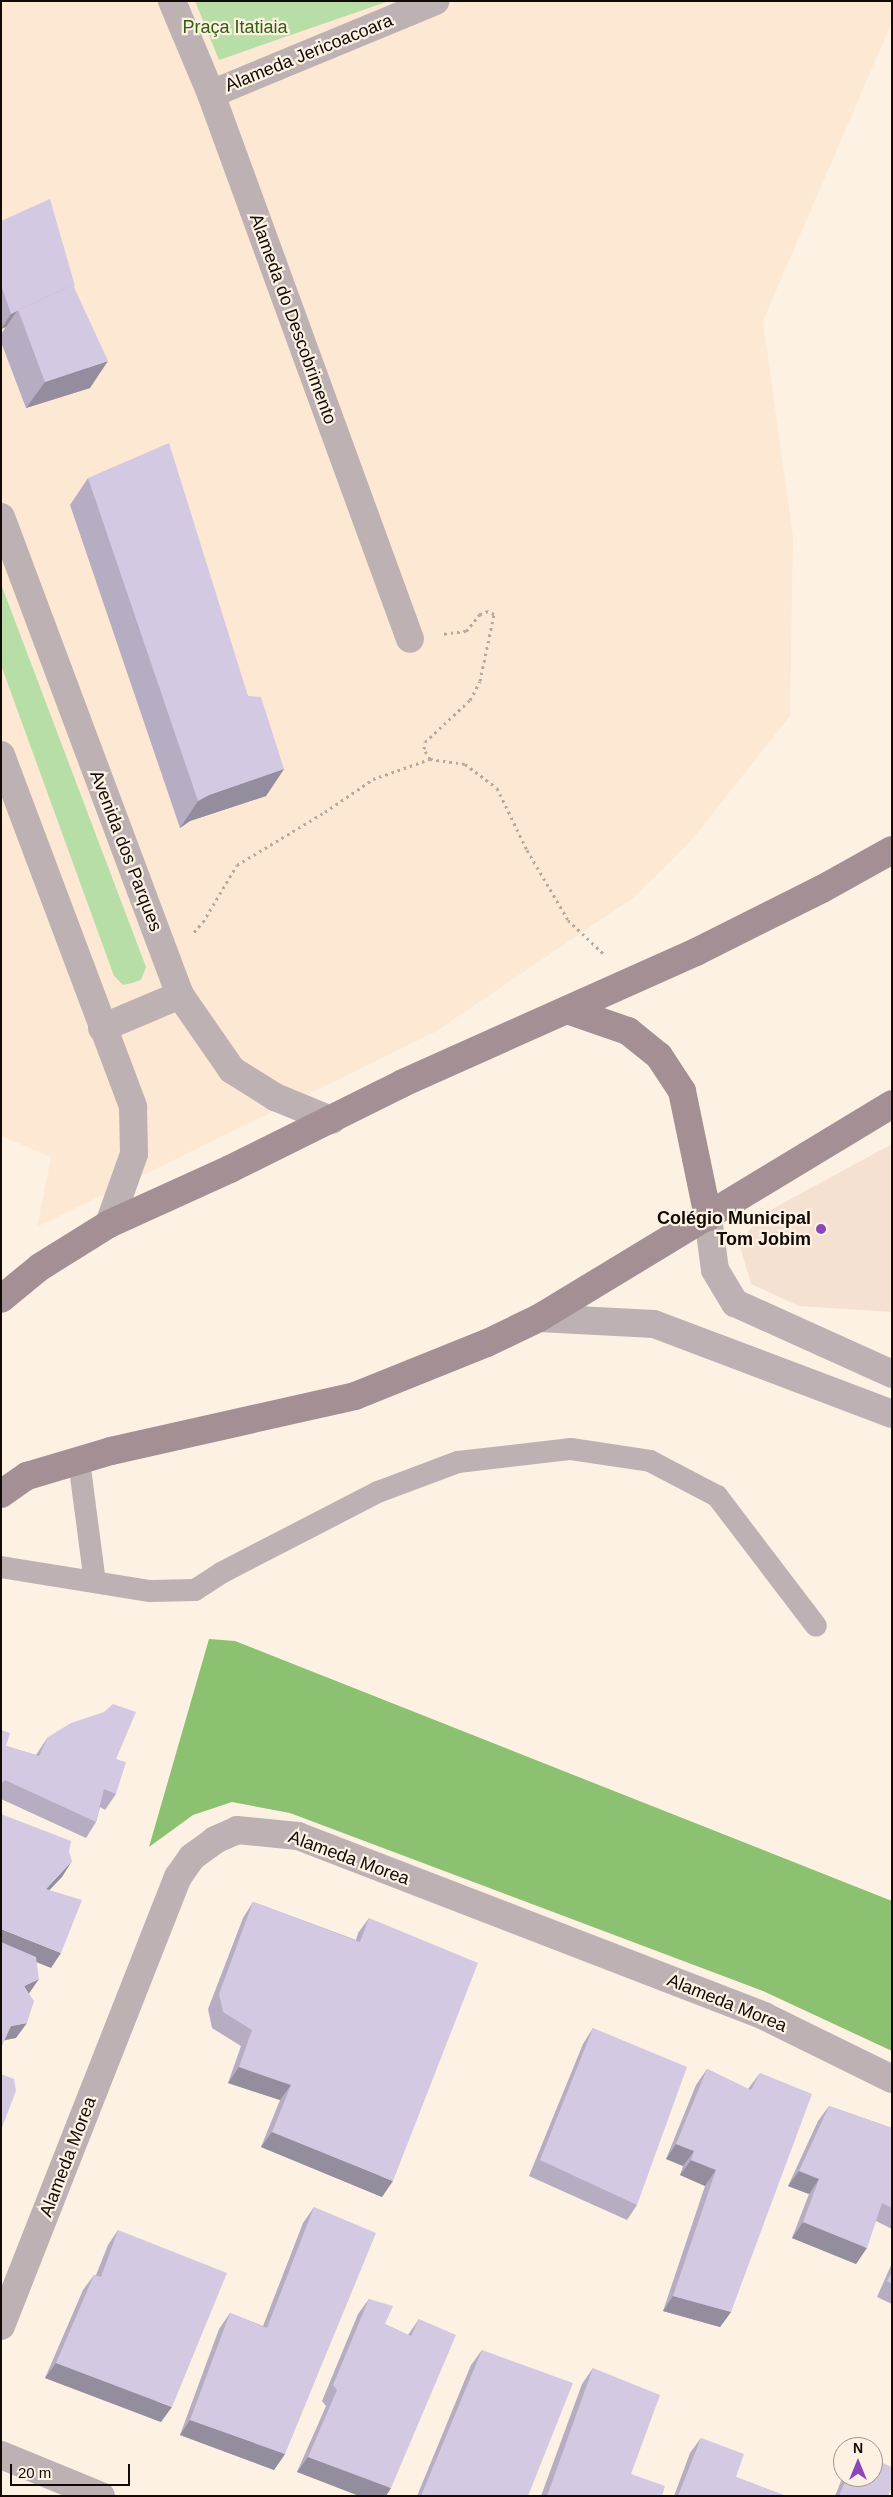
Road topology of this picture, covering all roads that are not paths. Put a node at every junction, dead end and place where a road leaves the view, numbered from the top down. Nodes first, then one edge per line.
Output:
1 (172, 1) edge
2 (436, 1) edge
3 (211, 94) junction
4 (1, 517) edge
5 (410, 640) road end
6 (1, 755) edge
7 (892, 850) edge
8 (180, 995) junction
9 (567, 1010) junction
10 (102, 1028) junction
11 (892, 1104) edge
12 (331, 1120) junction
13 (708, 1217) junction
14 (109, 1224) junction
15 (1, 1298) edge
16 (539, 1318) junction
17 (892, 1374) edge
18 (892, 1414) edge
19 (79, 1460) junction
20 (1, 1494) edge
21 (1, 1567) edge
22 (95, 1582) junction
23 (816, 1626) dead end
24 (892, 2079) edge
25 (1, 2326) edge
26 (1, 2455) edge
27 (101, 2496) edge

1 - 3 street, Alameda do Descobrimento
2 - 3 street, Alameda Jericoacoara
3 - 5 street, Alameda do Descobrimento
4 - 8 street, Avenida dos Parques
6 - 10 street
7 - 9 main road
8 - 10 street
8 - 12 street, Avenida dos Parques
9 - 12 main road
9 - 13 main road
10 - 14 street
11 - 13 main road
12 - 14 main road
13 - 16 main road
13 - 17 street
14 - 15 main road
16 - 18 street
16 - 19 main road
19 - 20 main road
19 - 22 lane
21 - 22 lane
22 - 23 lane
24 - 25 street, Alameda Morea
26 - 27 street

